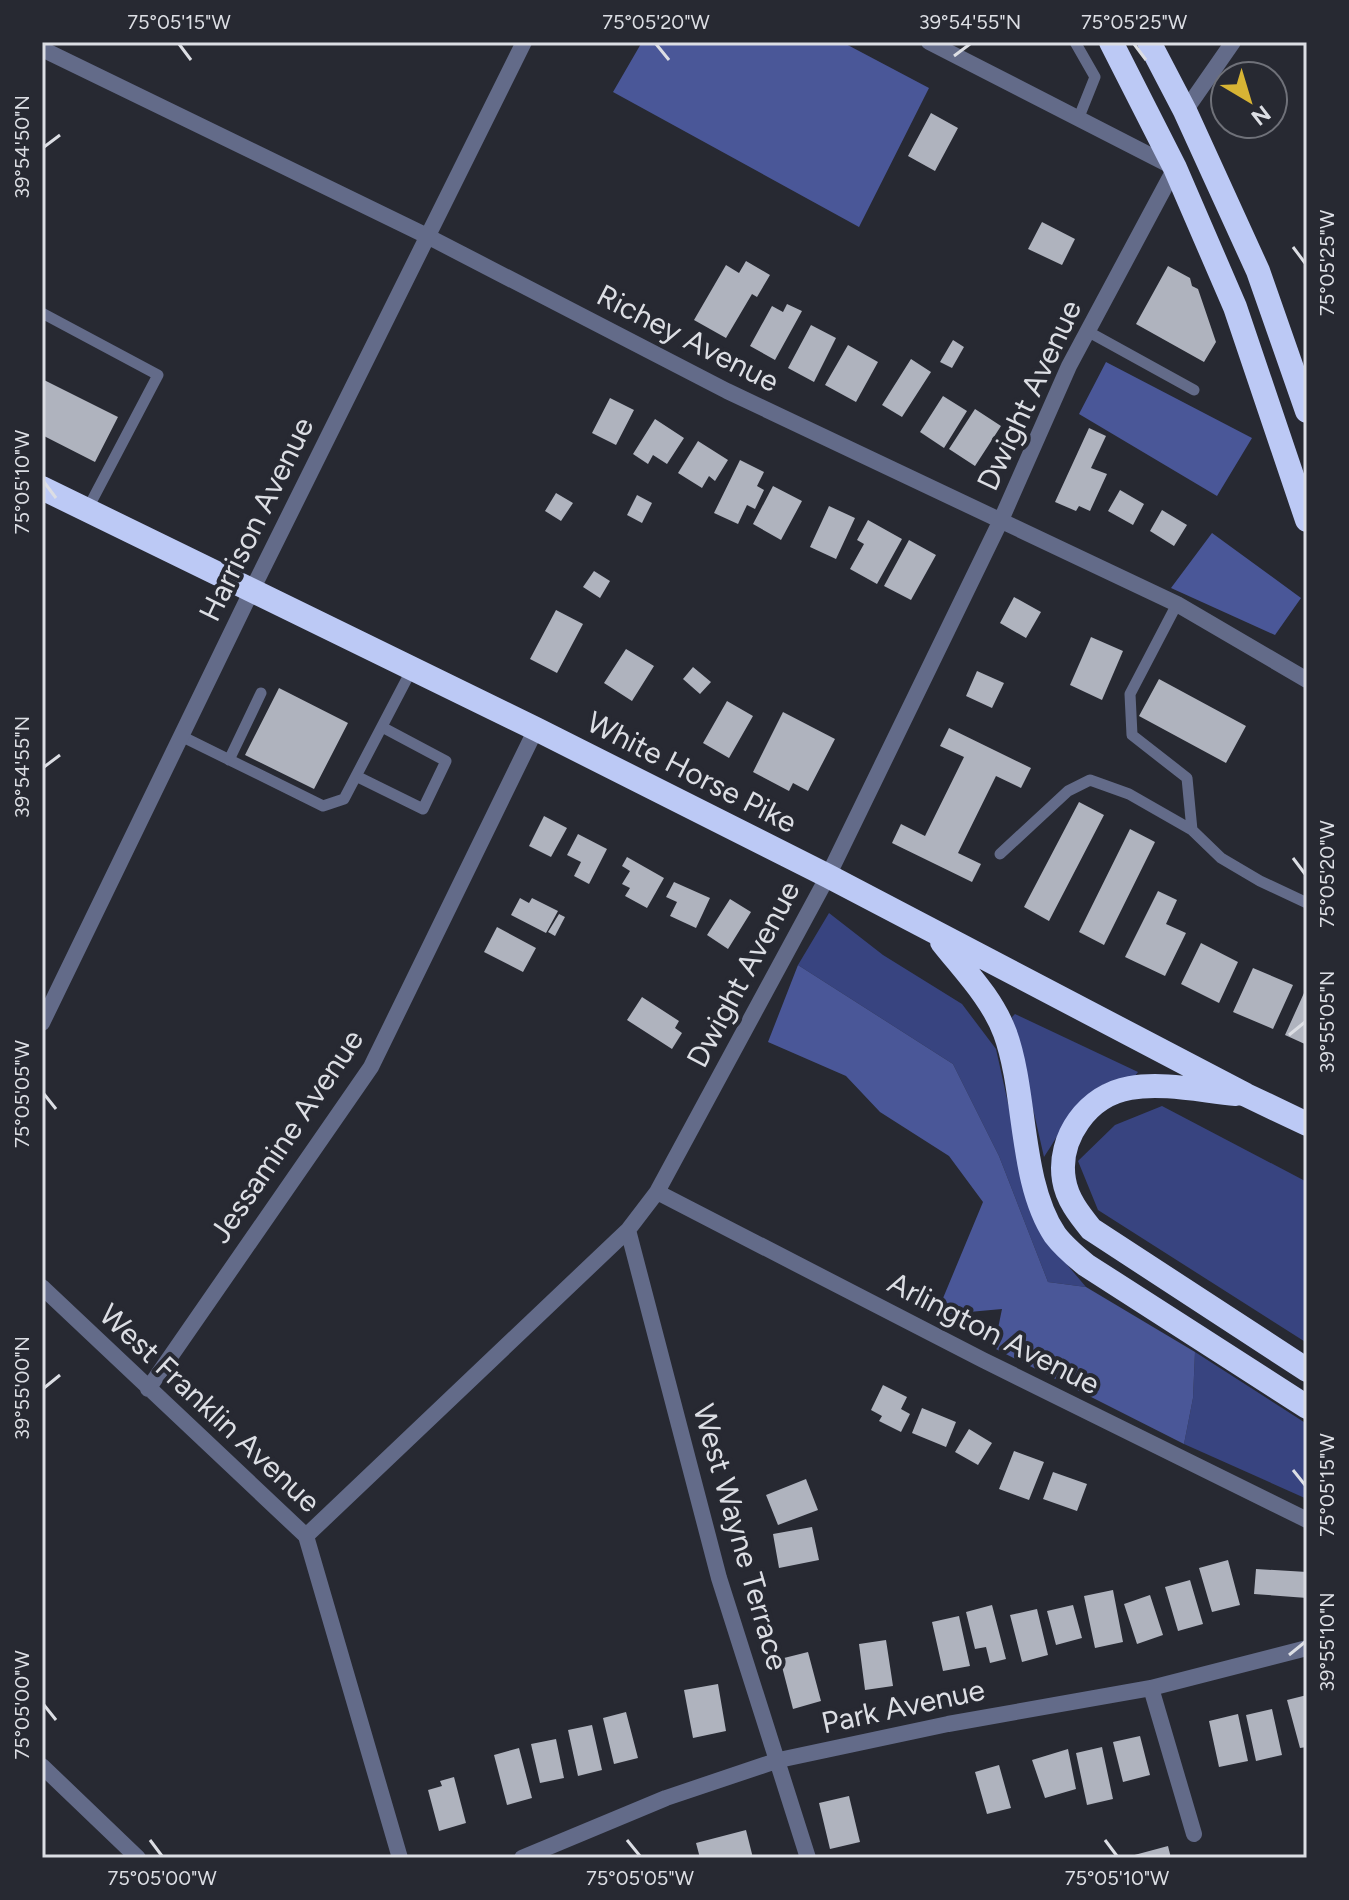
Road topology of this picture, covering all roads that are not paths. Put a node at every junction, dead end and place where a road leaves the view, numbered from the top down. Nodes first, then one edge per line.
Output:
1 (524, 42) edge
2 (929, 42) edge
3 (1075, 42) edge
4 (1111, 42) edge
5 (1149, 42) edge
6 (1233, 42) edge
7 (42, 49) edge
8 (1185, 111) junction
9 (1079, 117) junction
10 (1175, 168) junction
11 (427, 236) junction
12 (42, 313) edge
13 (1087, 331) junction
14 (1194, 390) dead end
15 (1307, 411) edge
16 (42, 488) edge
17 (87, 510) junction
18 (1001, 520) junction
19 (1307, 520) edge
20 (252, 590) junction
21 (1177, 604) junction
22 (412, 669) junction
23 (1307, 680) edge
24 (261, 693) dead end
25 (382, 727) junction
26 (536, 729) junction
27 (181, 736) junction
28 (229, 760) junction
29 (356, 776) junction
30 (1192, 830) junction
31 (1000, 854) dead end
32 (828, 876) junction
33 (1307, 903) edge
34 (935, 934) junction
35 (42, 1023) edge
36 (1246, 1095) junction
37 (1307, 1124) edge
38 (657, 1192) junction
39 (628, 1230) junction
40 (42, 1287) edge
41 (1307, 1370) edge
42 (148, 1389) junction
43 (1307, 1407) edge
44 (1307, 1520) edge
45 (306, 1536) junction
46 (1307, 1648) edge
47 (1151, 1688) junction
48 (779, 1760) junction
49 (42, 1766) edge
50 (1194, 1834) dead end
51 (138, 1858) edge
52 (400, 1858) edge
53 (522, 1858) edge
54 (808, 1858) edge

1 - 11 street, Harrison Avenue
2 - 9 street
3 - 9 lane
4 - 10 highway
5 - 8 highway
6 - 8 street
7 - 11 street, Richey Avenue
8 - 15 highway
9 - 10 street
10 - 13 street, Dwight Avenue
10 - 19 highway
11 - 18 street, Richey Avenue
11 - 20 street, Harrison Avenue
12 - 17 lane
13 - 14 lane
13 - 18 street, Dwight Avenue
16 - 17 highway, White Horse Pike
17 - 20 highway, White Horse Pike
18 - 21 street, Richey Avenue
18 - 32 street, Dwight Avenue
20 - 22 highway, White Horse Pike
20 - 27 street, Harrison Avenue
21 - 23 street, Richey Avenue
21 - 30 lane
22 - 25 lane
22 - 26 highway, White Horse Pike
24 - 28 lane
25 - 29 lane
25 - 29 lane
26 - 32 highway, White Horse Pike
26 - 42 street, Jessamine Avenue
27 - 28 lane
27 - 35 street, Harrison Avenue
28 - 29 lane
30 - 31 lane
30 - 33 lane
32 - 34 highway, White Horse Pike
32 - 38 street, Dwight Avenue
34 - 36 highway, White Horse Pike
34 - 43 highway
36 - 37 highway, White Horse Pike
36 - 41 highway
38 - 39 street, Dwight Avenue
38 - 44 street, Arlington Avenue
39 - 45 street, Dwight Avenue
39 - 48 street, West Wayne Terrace
40 - 42 street, West Franklin Avenue
42 - 45 street, West Franklin Avenue
45 - 52 street, West Franklin Avenue
46 - 47 street, Park Avenue
47 - 48 street, Park Avenue
47 - 50 street
48 - 53 street, Park Avenue
48 - 54 street, West Wayne Terrace
49 - 51 street

